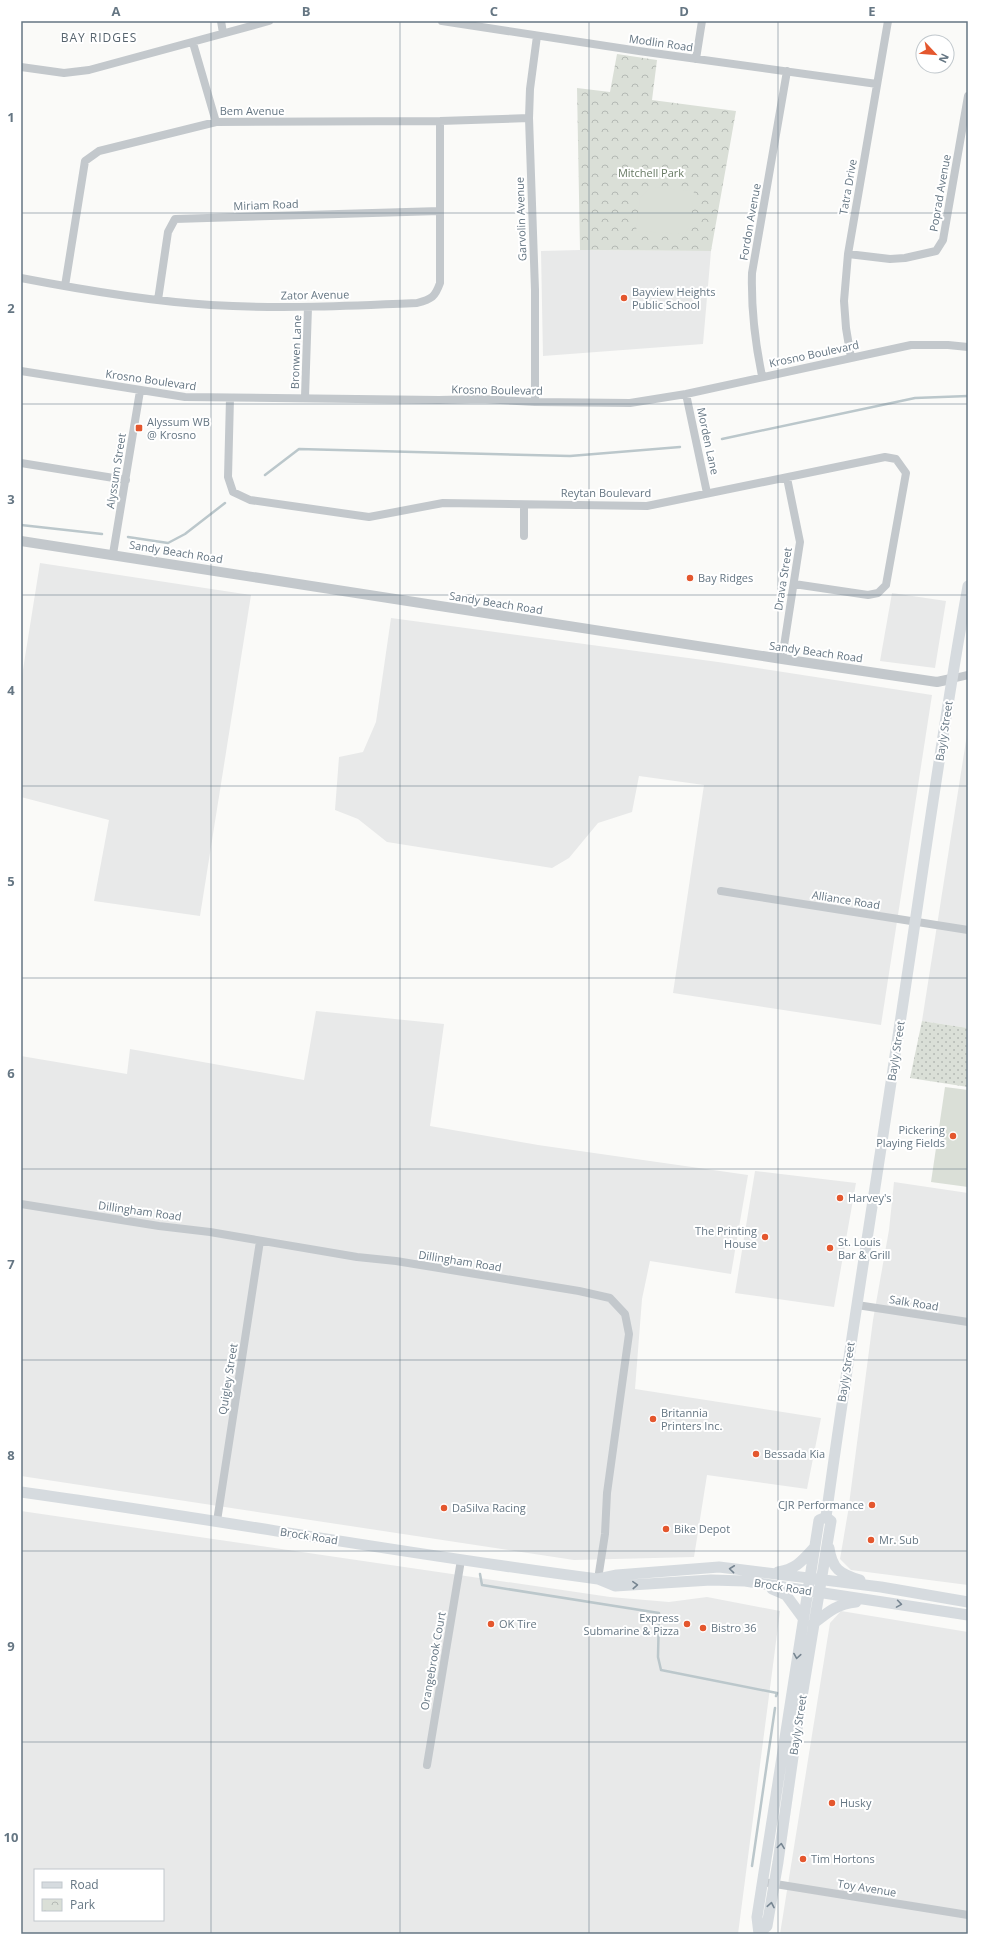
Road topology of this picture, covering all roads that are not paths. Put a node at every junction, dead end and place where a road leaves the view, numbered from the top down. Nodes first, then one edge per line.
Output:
1 (221, 21) edge
2 (269, 21) edge
3 (442, 21) edge
4 (702, 21) edge
5 (888, 21) edge
6 (223, 33) junction
7 (537, 36) junction
8 (193, 43) junction
9 (696, 59) junction
10 (21, 67) edge
11 (788, 71) junction
12 (877, 84) junction
13 (968, 96) edge
14 (529, 118) junction
15 (216, 122) junction
16 (440, 122) junction
17 (440, 211) junction
18 (848, 254) junction
19 (21, 278) edge
20 (65, 286) junction
21 (158, 300) junction
22 (308, 307) junction
23 (968, 347) edge
24 (851, 358) junction
25 (21, 371) edge
26 (762, 376) junction
27 (140, 391) junction
28 (686, 394) junction
29 (305, 397) junction
30 (230, 398) junction
31 (535, 402) junction
32 (21, 463) edge
33 (787, 478) junction
34 (126, 480) junction
35 (707, 493) junction
36 (524, 505) junction
37 (524, 536) dead end
38 (21, 541) edge
39 (113, 554) junction
40 (794, 584) junction
41 (968, 586) edge
42 (782, 659) junction
43 (968, 675) edge
44 (952, 679) junction
45 (721, 891) dead end
46 (916, 923) junction
47 (968, 930) edge
48 (21, 1204) edge
49 (260, 1241) junction
50 (857, 1305) junction
51 (968, 1322) edge
52 (21, 1492) edge
53 (826, 1517) junction
54 (217, 1521) junction
55 (828, 1542) junction
56 (815, 1546) junction
57 (461, 1560) junction
58 (771, 1573) junction
59 (809, 1578) junction
60 (598, 1579) junction
61 (821, 1580) junction
62 (745, 1581) junction
63 (881, 1587) junction
64 (807, 1590) junction
65 (819, 1592) junction
66 (876, 1601) junction
67 (968, 1602) edge
68 (968, 1615) edge
69 (803, 1618) junction
70 (813, 1624) junction
71 (427, 1765) dead end
72 (762, 1882) junction
73 (774, 1884) junction
74 (968, 1915) edge
75 (759, 1933) edge

1 - 6 street
2 - 6 street
3 - 7 street, Modlin Road
4 - 9 street
5 - 12 street, Tatra Drive
6 - 8 street
7 - 9 street, Modlin Road
7 - 14 street, Garvolin Avenue
8 - 10 street
8 - 15 street
9 - 11 street, Modlin Road
11 - 12 street, Modlin Road
11 - 26 street, Fordon Avenue
12 - 18 street, Tatra Drive
13 - 18 street, Poprad Avenue
14 - 16 street, Bem Avenue
14 - 31 street, Garvolin Avenue
15 - 16 street, Bem Avenue
15 - 20 street, Bem Avenue
16 - 17 street, Zator Avenue
17 - 21 street, Miriam Road
17 - 22 street, Zator Avenue
18 - 24 street, Tatra Drive
19 - 20 street, Zator Avenue
20 - 21 street, Zator Avenue
21 - 22 street, Zator Avenue
22 - 29 street, Bronwen Lane
23 - 24 street, Krosno Boulevard
24 - 26 street, Krosno Boulevard
25 - 27 street, Krosno Boulevard
26 - 28 street, Krosno Boulevard
27 - 30 street, Krosno Boulevard
27 - 34 street, Alyssum Street
28 - 31 street, Krosno Boulevard
28 - 35 street, Morden Lane
29 - 30 street, Krosno Boulevard
29 - 31 street, Krosno Boulevard
30 - 36 street, Reytan Boulevard
32 - 34 street
33 - 35 street, Reytan Boulevard
33 - 40 street, Drava Street
33 - 40 street, Reytan Boulevard
34 - 39 street, Alyssum Street
35 - 36 street, Reytan Boulevard
36 - 37 street
38 - 39 street, Sandy Beach Road
39 - 42 street, Sandy Beach Road
40 - 42 street, Drava Street
41 - 44 main road, Bayly Street
42 - 44 street, Sandy Beach Road
43 - 44 street, Sandy Beach Road
44 - 46 main road, Bayly Street
45 - 46 street, Alliance Road
46 - 47 street, Alliance Road
46 - 50 main road, Bayly Street
48 - 49 street, Dillingham Road
49 - 54 street, Quigley Street
49 - 60 street, Dillingham Road
50 - 51 street, Salk Road
50 - 53 main road, Bayly Street
52 - 54 main road, Brock Road
53 - 55 main road, Bayly Street
53 - 56 main road, Bayly Street
54 - 57 main road, Brock Road
55 - 61 main road, Bayly Street
55 - 63 main road
56 - 58 main road
56 - 59 main road, Bayly Street
57 - 60 main road, Brock Road
57 - 71 street, Orangebrook Court
58 - 59 main road, Brock Road
58 -> 60 main road, Brock Road
59 - 61 main road, Brock Road
59 - 64 main road, Bayly Street
60 -> 62 main road, Brock Road
61 - 63 main road, Brock Road
61 - 65 main road, Bayly Street
62 - 64 main road, Brock Road
62 - 69 main road
63 - 67 main road, Brock Road
64 - 65 main road, Brock Road
64 - 69 main road, Bayly Street
65 - 66 main road, Brock Road
65 - 70 main road, Bayly Street
66 -> 68 main road, Brock Road
66 - 70 main road
69 -> 72 main road, Bayly Street
73 -> 70 main road, Bayly Street
72 - 73 street, Toy Avenue
72 - 75 main road, Bayly Street
73 - 74 street, Toy Avenue
75 -> 73 main road, Bayly Street

